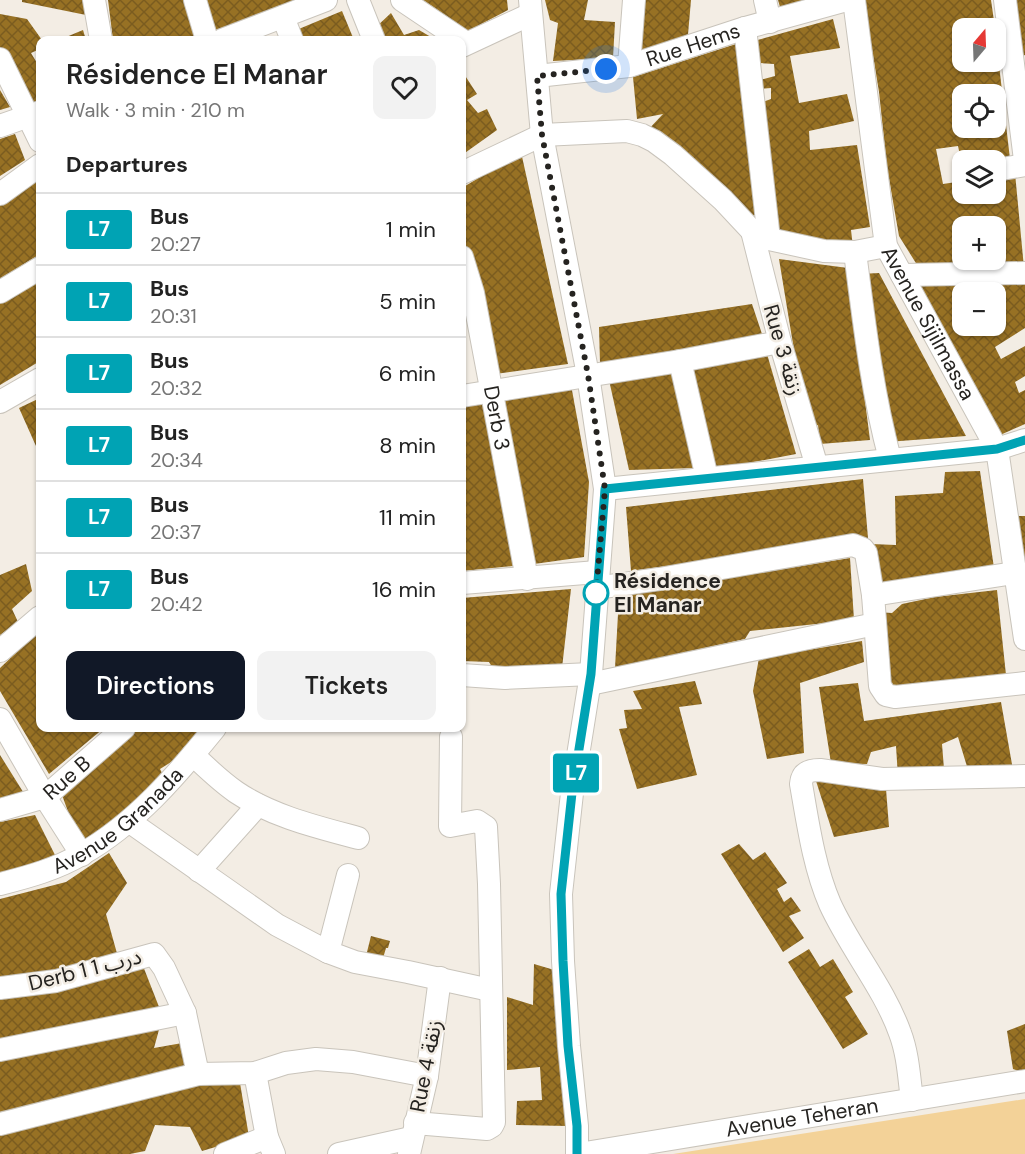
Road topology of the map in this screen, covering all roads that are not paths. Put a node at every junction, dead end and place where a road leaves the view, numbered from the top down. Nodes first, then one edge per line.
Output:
1 (94, 0) edge
2 (195, 0) edge
3 (326, 0) edge
4 (358, 0) edge
5 (402, 0) edge
6 (634, 0) edge
7 (847, 0) edge
8 (854, 0) edge
9 (1005, 0) edge
10 (530, 7) edge
11 (768, 11) edge
12 (283, 17) junction
13 (745, 28) junction
14 (100, 36) edge
15 (206, 36) edge
16 (233, 36) edge
17 (290, 36) edge
18 (372, 36) edge
19 (452, 36) edge
20 (466, 44) edge
21 (0, 59) edge
22 (1019, 63) edge
23 (629, 66) junction
24 (537, 76) junction
25 (35, 114) edge
26 (0, 126) edge
27 (542, 135) junction
28 (1025, 160) edge
29 (1025, 165) edge
30 (36, 168) edge
31 (1006, 168) edge
32 (466, 171) edge
33 (0, 194) edge
34 (760, 235) junction
35 (886, 246) junction
36 (855, 252) junction
37 (36, 270) edge
38 (466, 270) edge
39 (1025, 273) edge
40 (902, 275) junction
41 (0, 292) edge
42 (780, 342) junction
43 (680, 361) junction
44 (588, 375) junction
45 (36, 381) edge
46 (493, 391) junction
47 (466, 395) edge
48 (0, 402) edge
49 (1025, 440) edge
50 (997, 449) junction
51 (890, 459) junction
52 (817, 467) junction
53 (707, 478) junction
54 (605, 489) junction
55 (527, 579) junction
56 (597, 580) junction
57 (466, 583) edge
58 (1019, 584) edge
59 (873, 595) junction
60 (36, 620) edge
61 (874, 624) junction
62 (1025, 639) edge
63 (0, 651) edge
64 (466, 675) edge
65 (590, 679) junction
66 (1025, 683) edge
67 (0, 719) edge
68 (119, 732) edge
69 (212, 732) edge
70 (451, 737) dead end
71 (193, 755) junction
72 (1025, 776) edge
73 (45, 796) junction
74 (258, 805) junction
75 (0, 810) edge
76 (130, 822) junction
77 (358, 838) dead end
78 (82, 855) junction
79 (198, 871) junction
80 (348, 875) dead end
81 (0, 884) edge
82 (328, 952) junction
83 (441, 978) junction
84 (0, 988) edge
85 (490, 990) junction
86 (185, 1013) junction
87 (0, 1050) edge
88 (255, 1073) junction
89 (198, 1074) junction
90 (427, 1076) junction
91 (1025, 1081) edge
92 (912, 1100) junction
93 (0, 1124) edge
94 (412, 1138) edge
95 (271, 1145) edge
96 (225, 1154) edge
97 (339, 1154) edge
98 (578, 1154) edge

1 - 14 street
2 - 15 street
3 - 12 street
4 - 18 street
5 - 19 street
6 - 23 street
7 - 11 street, Rue Hems
8 - 35 street, Avenue Sijilmassa
9 - 22 street
10 - 20 street
10 - 24 street
11 - 13 street, Rue Hems
12 - 16 street
12 - 17 street
13 - 23 street, Rue Hems
13 - 34 street, Rue 3 زنقة
21 - 25 street
22 - 28 street
23 - 24 street, Rue Hems
24 - 27 street
25 - 26 street
27 - 32 street
27 - 34 street
27 - 44 street
29 - 31 street
30 - 33 street
34 - 36 street
34 - 42 street, Rue 3 زنقة
35 - 36 street
35 - 40 street, Avenue Sijilmassa
36 - 51 street
37 - 41 street
38 - 46 street, Derb 3
39 - 40 street
40 - 50 street, Avenue Sijilmassa
42 - 43 street
42 - 52 street, Rue 3 زنقة
43 - 44 street
43 - 53 street
44 - 46 street
44 - 54 street
45 - 48 street
46 - 47 street
46 - 55 street, Derb 3
49 - 50 street
50 - 51 street
50 - 58 street, Avenue Sijilmassa
51 - 52 street
52 - 53 street
53 - 54 street
54 - 56 street
55 - 56 street
55 - 57 street
56 - 59 street
56 - 65 street
58 - 59 street
58 - 62 street, Avenue Sijilmassa
59 - 61 street
60 - 63 street
61 - 65 street
61 - 66 street
64 - 65 street
65 - 98 street
67 - 73 street
68 - 73 street, Rue B
69 - 71 street, Avenue Granada
70 - 85 street
71 - 74 street
71 - 76 street, Avenue Granada
72 - 92 street
73 - 75 street, Rue B
73 - 78 street
74 - 77 street
74 - 79 street
76 - 78 street, Avenue Granada
76 - 79 street
78 - 81 street, Avenue Granada
79 - 82 street
80 - 82 street
82 - 83 street
83 - 85 street
83 - 90 street, Rue 4 زنقة
84 - 86 street, Derb 1 درب 1
85 - 94 street
86 - 87 street
86 - 89 street
88 - 89 street
88 - 90 street
88 - 95 street
89 - 93 street
90 - 94 street, Rue 4 زنقة
91 - 92 street, Avenue Teheran
92 - 98 street, Avenue Teheran
94 - 97 street
95 - 96 street

